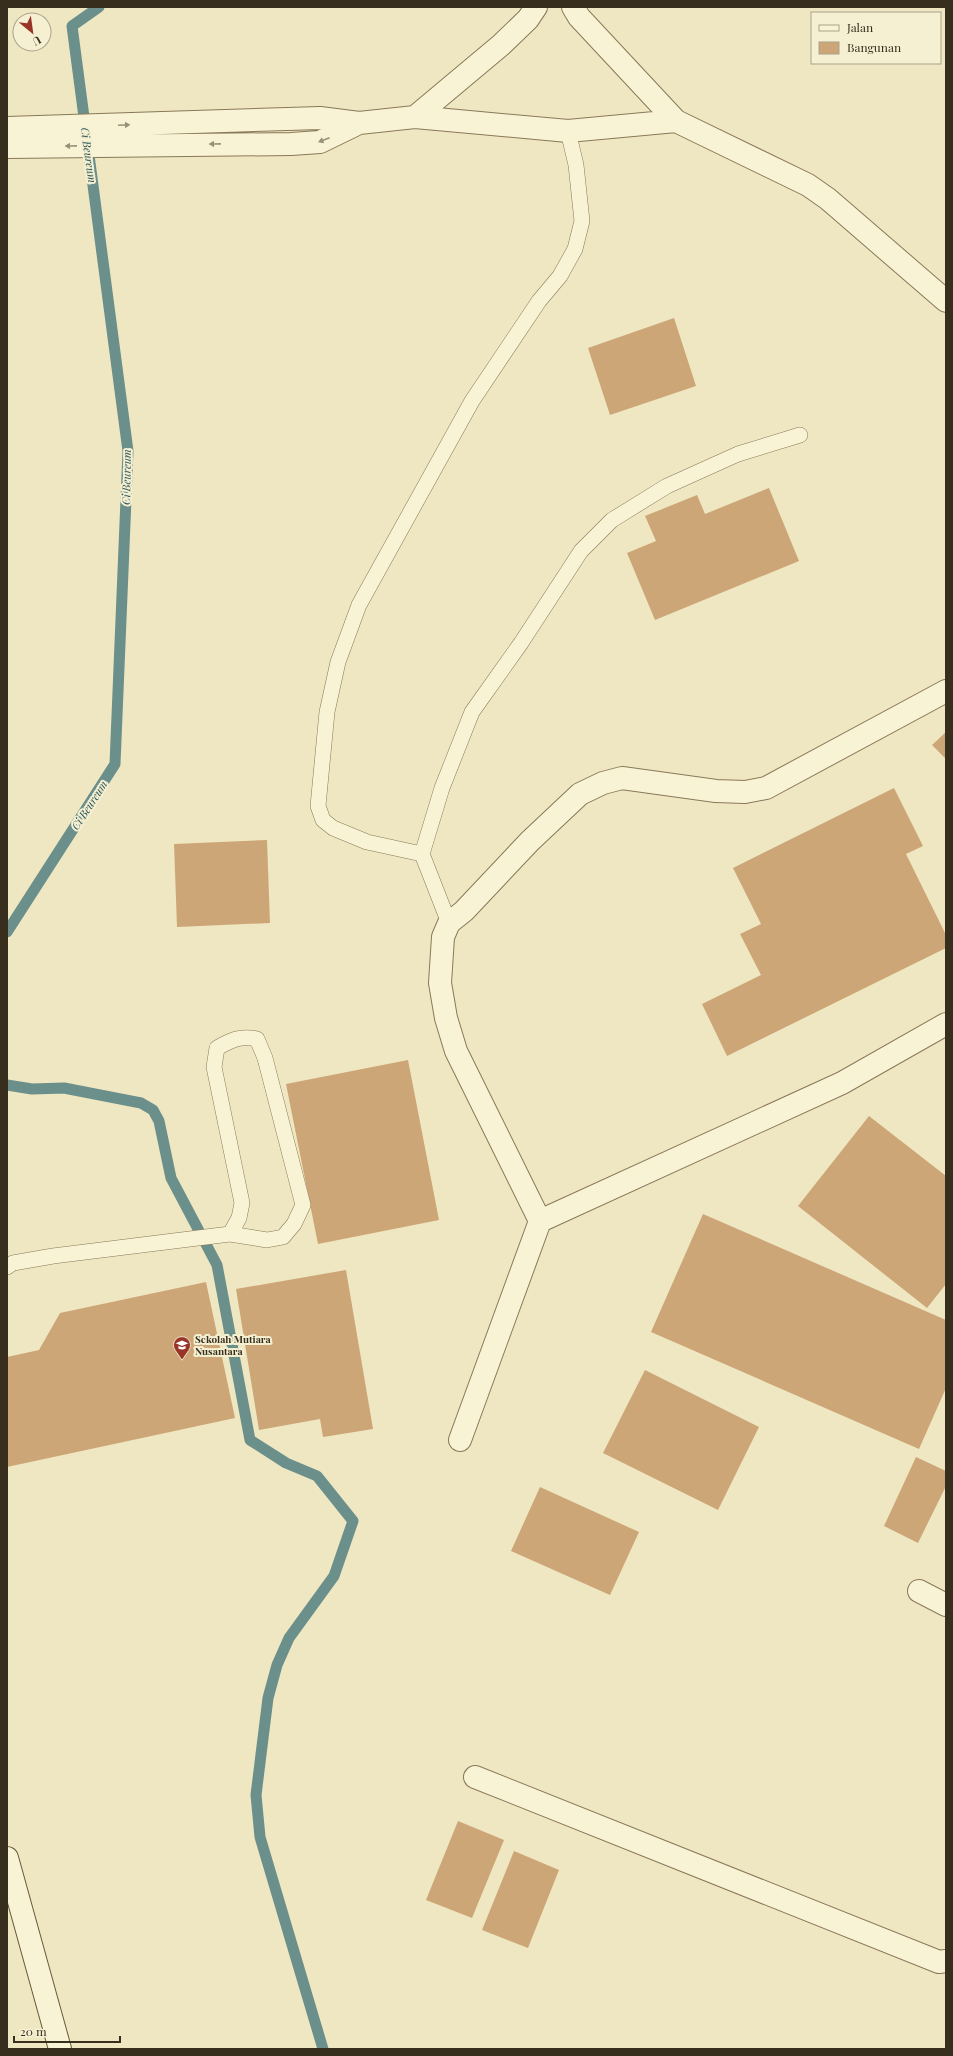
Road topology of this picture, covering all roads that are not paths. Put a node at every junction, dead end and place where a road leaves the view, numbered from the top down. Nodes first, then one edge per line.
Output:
1 (536, 7) edge
2 (573, 7) edge
3 (415, 117) junction
4 (676, 121) junction
5 (359, 124) junction
6 (568, 131) junction
7 (11, 137) edge
8 (946, 301) edge
9 (800, 435) dead end
10 (946, 691) edge
11 (422, 854) junction
12 (449, 923) junction
13 (946, 1024) edge
14 (540, 1221) junction
15 (230, 1234) junction
16 (7, 1267) edge
17 (460, 1440) dead end
18 (919, 1591) dead end
19 (946, 1605) edge
20 (475, 1777) dead end
21 (7, 1858) edge
22 (946, 1961) edge
23 (60, 2049) edge

1 - 3 street
2 - 4 street
3 - 5 street
3 - 6 street
4 - 6 street
4 - 8 street
7 -> 5 street
5 -> 7 street
6 - 11 lane
9 - 11 lane
10 - 12 street
11 - 12 lane
12 - 14 street
13 - 14 street
14 - 17 street
15 - 15 lane
15 - 16 lane
18 - 19 street
20 - 22 street
21 - 23 street

